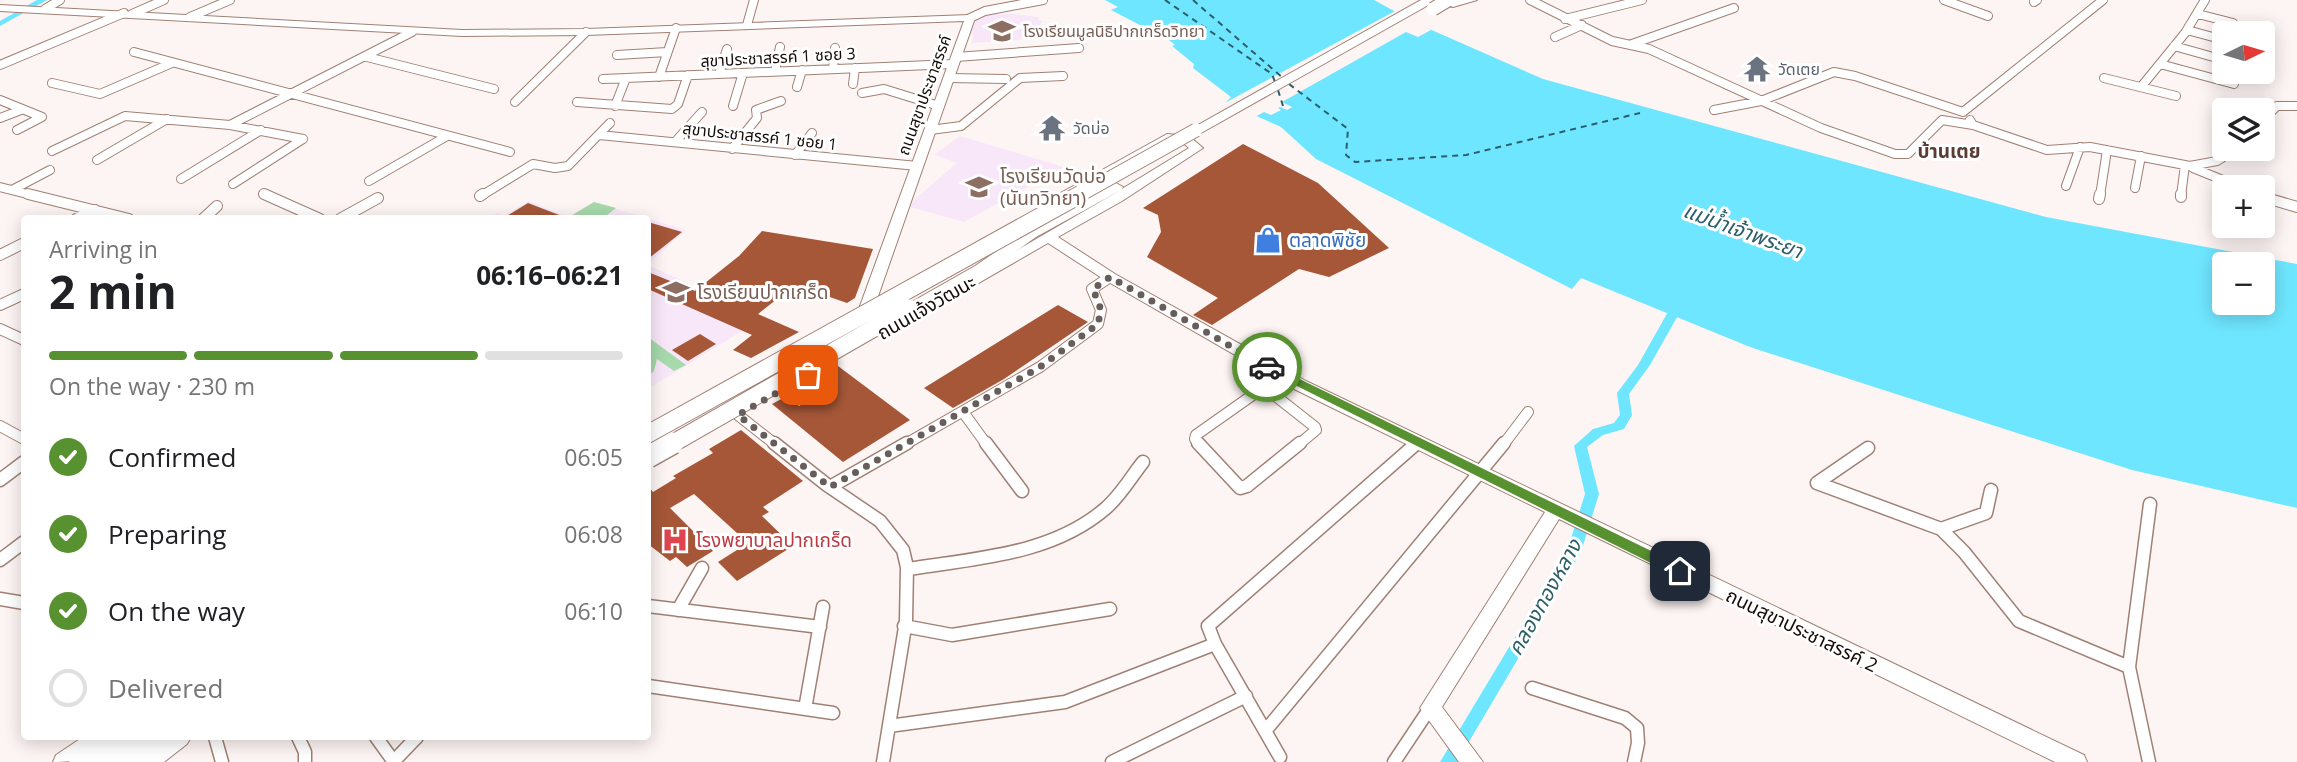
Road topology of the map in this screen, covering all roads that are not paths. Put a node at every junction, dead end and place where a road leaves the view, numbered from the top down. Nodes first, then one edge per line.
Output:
1 (60, 0) edge
2 (164, 0) edge
3 (230, 0) edge
4 (754, 0) edge
5 (1044, 0) edge
6 (1448, 0) edge
7 (1472, 0) edge
8 (1530, 0) edge
9 (1642, 0) edge
10 (1944, 0) edge
11 (2103, 0) edge
12 (2205, 0) edge
13 (1429, 3) edge
14 (5, 8) edge
15 (1734, 8) dead end
16 (45, 9) junction
17 (128, 14) junction
18 (2198, 14) junction
19 (1988, 16) dead end
20 (190, 17) junction
21 (970, 18) junction
22 (1565, 19) junction
23 (2225, 21) edge
24 (747, 25) junction
25 (1582, 25) junction
26 (676, 28) junction
27 (2187, 30) junction
28 (412, 32) junction
29 (586, 32) junction
30 (1555, 37) dead end
31 (2212, 37) edge
32 (1630, 44) junction
33 (2174, 46) junction
34 (780, 47) dead end
35 (835, 48) dead end
36 (1079, 48) dead end
37 (727, 49) dead end
38 (134, 51) dead end
39 (667, 52) junction
40 (617, 55) dead end
41 (367, 57) junction
42 (2212, 57) edge
43 (954, 60) junction
44 (172, 62) junction
45 (2160, 64) junction
46 (0, 65) edge
47 (855, 68) junction
48 (833, 69) junction
49 (802, 70) junction
50 (775, 71) junction
51 (743, 73) junction
52 (719, 74) junction
53 (688, 75) junction
54 (1063, 76) dead end
55 (659, 77) junction
56 (626, 78) junction
57 (949, 78) junction
58 (2104, 78) dead end
59 (2212, 78) edge
60 (603, 79) dead end
61 (1006, 79) dead end
62 (52, 83) dead end
63 (853, 84) dead end
64 (797, 87) dead end
65 (2141, 87) junction
66 (494, 89) dead end
67 (862, 93) dead end
68 (293, 94) junction
69 (2176, 96) dead end
70 (0, 100) edge
71 (1761, 100) junction
72 (781, 101) dead end
73 (515, 102) dead end
74 (578, 102) dead end
75 (615, 106) junction
76 (733, 106) dead end
77 (939, 106) junction
78 (2297, 106) edge
79 (2275, 108) edge
80 (21, 110) junction
81 (1714, 110) dead end
82 (702, 112) dead end
83 (1963, 112) junction
84 (0, 118) edge
85 (168, 118) junction
86 (610, 123) dead end
87 (230, 125) junction
88 (1973, 125) junction
89 (18, 130) dead end
90 (261, 130) junction
91 (930, 130) junction
92 (812, 133) dead end
93 (599, 135) junction
94 (447, 136) junction
95 (675, 142) junction
96 (2080, 147) junction
97 (732, 149) junction
98 (2107, 150) junction
99 (52, 151) dead end
100 (510, 152) dead end
101 (795, 155) junction
102 (2141, 156) junction
103 (97, 160) dead end
104 (2217, 161) edge
105 (917, 166) junction
106 (2188, 166) junction
107 (50, 170) dead end
108 (2212, 176) edge
109 (1098, 178) junction
110 (181, 179) dead end
111 (369, 181) dead end
112 (233, 184) dead end
113 (2066, 186) dead end
114 (0, 187) edge
115 (2136, 188) dead end
116 (12, 190) junction
117 (1125, 191) junction
118 (264, 194) dead end
119 (480, 196) dead end
120 (2181, 197) dead end
121 (378, 198) dead end
122 (2099, 199) dead end
123 (2275, 201) edge
124 (217, 206) dead end
125 (2297, 207) edge
126 (95, 210) junction
127 (84, 215) edge
128 (114, 215) edge
129 (207, 215) edge
130 (311, 215) edge
131 (347, 215) edge
132 (1039, 236) junction
133 (21, 244) edge
134 (0, 255) edge
135 (1110, 277) junction
136 (21, 295) edge
137 (0, 305) edge
138 (867, 306) junction
139 (891, 327) junction
140 (0, 329) edge
141 (21, 339) edge
142 (1280, 374) junction
143 (1264, 387) junction
144 (963, 412) junction
145 (1528, 412) dead end
146 (738, 415) junction
147 (651, 423) edge
148 (0, 426) edge
149 (651, 431) edge
150 (21, 437) edge
151 (1419, 442) junction
152 (651, 444) edge
153 (1868, 448) dead end
154 (651, 455) edge
155 (1143, 462) dead end
156 (21, 464) edge
157 (651, 465) edge
158 (1480, 474) junction
159 (0, 480) edge
160 (830, 487) junction
161 (1991, 490) dead end
162 (1022, 491) dead end
163 (2150, 504) dead end
164 (1564, 515) junction
165 (1941, 529) junction
166 (21, 544) edge
167 (0, 561) edge
168 (702, 568) dead end
169 (909, 569) junction
170 (0, 600) edge
171 (21, 604) edge
172 (651, 606) edge
173 (823, 607) dead end
174 (1110, 609) dead end
175 (678, 610) junction
176 (904, 626) junction
177 (820, 627) junction
178 (1215, 644) junction
179 (2129, 667) junction
180 (651, 686) edge
181 (1532, 688) dead end
182 (1246, 696) junction
183 (1430, 708) junction
184 (805, 709) junction
185 (833, 713) dead end
186 (889, 726) junction
187 (1266, 730) junction
188 (95, 740) edge
189 (111, 740) edge
190 (132, 740) edge
191 (157, 740) edge
192 (175, 740) edge
193 (184, 740) edge
194 (216, 740) edge
195 (299, 740) edge
196 (378, 740) edge
197 (414, 740) edge
198 (1280, 757) dead end
199 (64, 762) edge
200 (81, 762) edge
201 (101, 762) edge
202 (126, 762) edge
203 (149, 762) edge
204 (222, 762) edge
205 (305, 762) edge
206 (394, 762) edge
207 (883, 762) edge
208 (1112, 762) edge
209 (1394, 762) edge
210 (1472, 762) edge
211 (1634, 762) edge
212 (2077, 762) edge
213 (2149, 762) edge

1 - 16 street
2 - 17 street
3 - 20 street
4 - 24 street
5 - 21 street
6 - 13 main road, bridge
7 - 13 main road
8 - 22 street
9 - 22 street
10 - 19 street
11 - 83 street
12 - 18 street
13 - 132 main road, ถนนแจ้งวัฒนะ
13 - 149 main road, ถนนแจ้งวัฒนะ, bridge
14 - 16 street, ถนนสุขาประชาสรรค์
15 - 32 street
16 - 17 street, ถนนสุขาประชาสรรค์
17 - 20 street, ถนนสุขาประชาสรรค์
17 - 46 street
18 - 23 street
18 - 27 street
20 - 28 street, ถนนสุขาประชาสรรค์
21 - 24 street, ถนนสุขาประชาสรรค์
21 - 43 street, ถนนสุขาประชาสรรค์
22 - 25 street
24 - 26 street, ถนนสุขาประชาสรรค์
25 - 30 street
25 - 32 street
26 - 29 street, ถนนสุขาประชาสรรค์
26 - 39 street
27 - 31 street
27 - 33 street
28 - 29 street, ถนนสุขาประชาสรรค์
28 - 41 street
29 - 73 street
32 - 71 street
33 - 42 street
33 - 45 street
34 - 50 street
35 - 48 street
36 - 43 street, สุขาประชาสรรค์ 1 ซอย 3
37 - 52 street
38 - 44 street
39 - 40 street
39 - 55 street
41 - 66 street
41 - 68 street
43 - 47 street, สุขาประชาสรรค์ 1 ซอย 3
43 - 57 street, ถนนสุขาประชาสรรค์
44 - 62 street
44 - 68 street
45 - 59 street
45 - 65 street
47 - 48 street, สุขาประชาสรรค์ 1 ซอย 3
47 - 63 street
48 - 49 street, สุขาประชาสรรค์ 1 ซอย 3
49 - 50 street, สุขาประชาสรรค์ 1 ซอย 3
49 - 64 street
50 - 51 street, สุขาประชาสรรค์ 1 ซอย 3
51 - 52 street, สุขาประชาสรรค์ 1 ซอย 3
51 - 76 street
52 - 53 street, สุขาประชาสรรค์ 1 ซอย 3
53 - 55 street, สุขาประชาสรรค์ 1 ซอย 3
53 - 75 street
54 - 91 street
55 - 56 street, สุขาประชาสรรค์ 1 ซอย 3
56 - 60 street, สุขาประชาสรรค์ 1 ซอย 3
56 - 75 street
57 - 61 street
57 - 77 street, ถนนสุขาประชาสรรค์
58 - 65 street
65 - 69 street
67 - 77 street
68 - 87 street
68 - 94 street
70 - 80 street
71 - 81 street
71 - 83 street
71 - 88 street
72 - 97 street
74 - 75 street
77 - 91 street, ถนนสุขาประชาสรรค์
78 - 79 street
80 - 84 street
80 - 89 street
82 - 95 street
83 - 88 street
85 - 87 street
85 - 99 street
85 - 103 street
86 - 93 street
87 - 90 street
88 - 96 street
90 - 110 street
90 - 112 street
91 - 105 street, ถนนสุขาประชาสรรค์
92 - 101 street
93 - 95 street, สุขาประชาสรรค์ 1 ซอย 1
93 - 119 street
94 - 100 street
94 - 111 street
95 - 97 street, สุขาประชาสรรค์ 1 ซอย 1
96 - 98 street
96 - 113 street
97 - 101 street, สุขาประชาสรรค์ 1 ซอย 1
98 - 102 street
98 - 122 street
101 - 105 street, สุขาประชาสรรค์ 1 ซอย 1
102 - 106 street
102 - 115 street
104 - 106 street
105 - 138 street, ถนนสุขาประชาสรรค์
106 - 108 street
106 - 120 street
107 - 116 street
109 - 117 street
109 - 117 street, ถนนแจ้งวัฒนะ
109 - 138 street, ถนนแจ้งวัฒนะ
114 - 116 street
116 - 126 street
117 - 132 street, ถนนแจ้งวัฒนะ
118 - 130 street
121 - 131 street
123 - 125 street
124 - 129 street
126 - 127 street
126 - 128 street
132 - 135 street, ถนนสุขาประชาสรรค์ 2
132 - 139 street, ถนนแจ้งวัฒนะ
132 - 152 main road, ถนนแจ้งวัฒนะ
132 - 154 main road, bridge
133 - 134 street
135 - 142 street, ถนนสุขาประชาสรรค์ 2
135 - 144 street
136 - 137 street
138 - 139 street
138 - 147 street, ถนนแจ้งวัฒนะ
139 - 146 street, ถนนแจ้งวัฒนะ
140 - 141 street
142 - 143 street
142 - 151 street, ถนนสุขาประชาสรรค์ 2
143 - 143 street
144 - 160 street
144 - 162 street
145 - 158 street
146 - 157 street, ถนนแจ้งวัฒนะ
146 - 160 street
148 - 150 street
151 - 158 street, ถนนสุขาประชาสรรค์ 2
151 - 178 street
153 - 165 street
155 - 169 street
156 - 159 street
158 - 164 street, ถนนสุขาประชาสรรค์ 2
158 - 187 street
160 - 169 street
161 - 165 street
163 - 179 street
164 - 183 street
164 - 212 street, ถนนสุขาประชาสรรค์ 2
165 - 179 street
166 - 167 street
168 - 175 street
169 - 176 street
170 - 171 street
172 - 175 street
173 - 177 street
174 - 176 street
175 - 177 street
176 - 186 street
177 - 184 street
178 - 182 street
178 - 186 street
179 - 213 street
180 - 184 street
181 - 211 street
182 - 187 street
182 - 208 street
183 - 209 street
183 - 210 street
184 - 185 street
186 - 207 street
187 - 198 street
188 - 199 street
189 - 200 main road
190 - 201 main road
191 - 202 main road
192 - 203 main road
193 - 203 street
194 - 204 street
195 - 205 street
196 - 206 street
197 - 206 street

